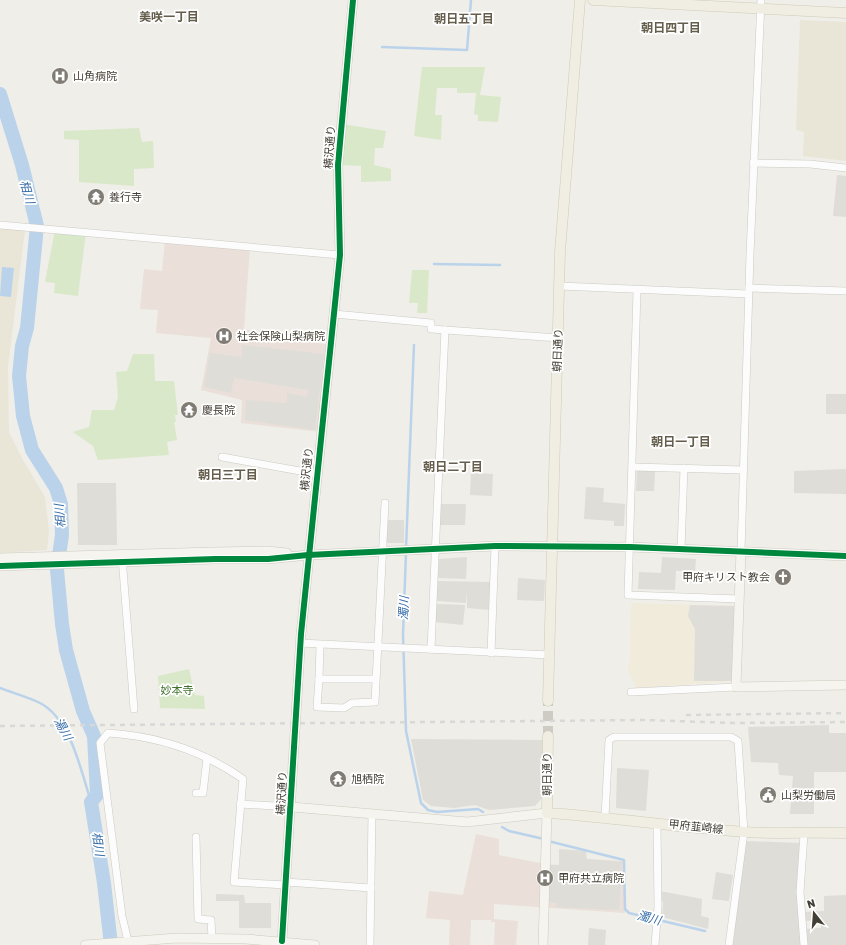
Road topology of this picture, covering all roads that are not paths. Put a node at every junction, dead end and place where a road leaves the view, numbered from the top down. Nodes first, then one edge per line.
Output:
1 (353, 0) edge
2 (580, 0) edge
3 (593, 0) edge
4 (761, 4) edge
5 (846, 12) edge
6 (754, 163) junction
7 (846, 168) edge
8 (0, 225) edge
9 (340, 255) junction
10 (560, 286) junction
11 (637, 291) junction
12 (749, 291) junction
13 (846, 291) edge
14 (334, 314) junction
15 (446, 330) junction
16 (559, 338) junction
17 (222, 458) dead end
18 (633, 466) junction
19 (684, 468) junction
20 (743, 470) junction
21 (317, 474) junction
22 (385, 503) dead end
23 (495, 546) junction
24 (553, 546) junction
25 (630, 546) junction
26 (435, 549) junction
27 (681, 549) junction
28 (741, 551) junction
29 (384, 552) junction
30 (308, 555) junction
31 (846, 556) edge
32 (0, 558) edge
33 (122, 558) junction
34 (46, 560) junction
35 (0, 566) edge
36 (739, 599) junction
37 (300, 643) junction
38 (320, 644) junction
39 (378, 647) junction
40 (431, 649) junction
41 (491, 653) junction
42 (550, 655) junction
43 (319, 679) junction
44 (375, 679) junction
45 (846, 685) edge
46 (736, 687) junction
47 (631, 692) dead end
48 (548, 701) tunnel mouth
49 (134, 709) dead end
50 (548, 736) tunnel mouth
51 (207, 758) junction
52 (196, 793) dead end
53 (240, 804) junction
54 (292, 807) junction
55 (547, 813) junction
56 (372, 814) junction
57 (605, 817) junction
58 (657, 824) junction
59 (744, 832) junction
60 (846, 833) edge
61 (804, 834) junction
62 (196, 837) dead end
63 (286, 884) junction
64 (371, 888) junction
65 (212, 938) junction
66 (282, 941) junction
67 (128, 943) edge
68 (85, 945) edge
69 (315, 945) edge
70 (370, 945) edge
71 (543, 945) edge
72 (655, 945) edge
73 (729, 945) edge
74 (804, 945) edge

1 - 9 street, 横沢通り
2 - 10 main road, 朝日通り
3 - 4 main road
4 - 5 main road
4 - 6 street
6 - 7 street
6 - 12 street
8 - 9 street
9 - 14 street, 横沢通り
10 - 11 street
10 - 16 main road, 朝日通り
11 - 12 street
11 - 18 street
12 - 13 street
12 - 20 street
14 - 15 street
14 - 21 street, 横沢通り
15 - 16 street
15 - 26 street
16 - 24 main road, 朝日通り
17 - 21 street
18 - 19 street
18 - 25 street
19 - 20 street
19 - 27 street
20 - 28 street
21 - 30 street, 横沢通り
22 - 29 street
23 - 24 street
23 - 26 street
23 - 41 street
24 - 25 street
24 - 42 main road, 朝日通り
25 - 27 street
25 - 36 street
26 - 29 street
26 - 40 street
27 - 28 street
28 - 31 street
28 - 36 street
29 - 30 street
29 - 39 street
30 - 33 street
30 - 37 street, 横沢通り
32 - 34 street
33 - 34 street
33 - 49 street
34 - 35 street
36 - 46 street
37 - 38 street
37 - 54 street, 横沢通り
38 - 39 street
38 - 43 street
39 - 40 street
39 - 44 street
40 - 41 street
41 - 42 street
42 - 48 main road, 朝日通り
43 - 44 street
43 - 44 street
45 - 46 street
46 - 47 street
50 - 55 main road, 朝日通り
51 - 52 street
51 - 53 street
51 - 67 street
53 - 54 street
53 - 63 street
54 - 56 street
54 - 63 street, 横沢通り
55 - 56 street
55 - 57 main road, 甲府韮崎線
55 - 71 street
56 - 64 street
57 - 58 main road, 甲府韮崎線
57 - 59 street
58 - 59 main road, 甲府韮崎線
58 - 72 street
59 - 61 main road, 甲府韮崎線
59 - 73 street
60 - 61 main road, 甲府韮崎線
61 - 74 street
62 - 65 street
63 - 64 street
63 - 66 street, 横沢通り
64 - 70 street
65 - 66 street
65 - 67 street
66 - 69 street
67 - 68 street

